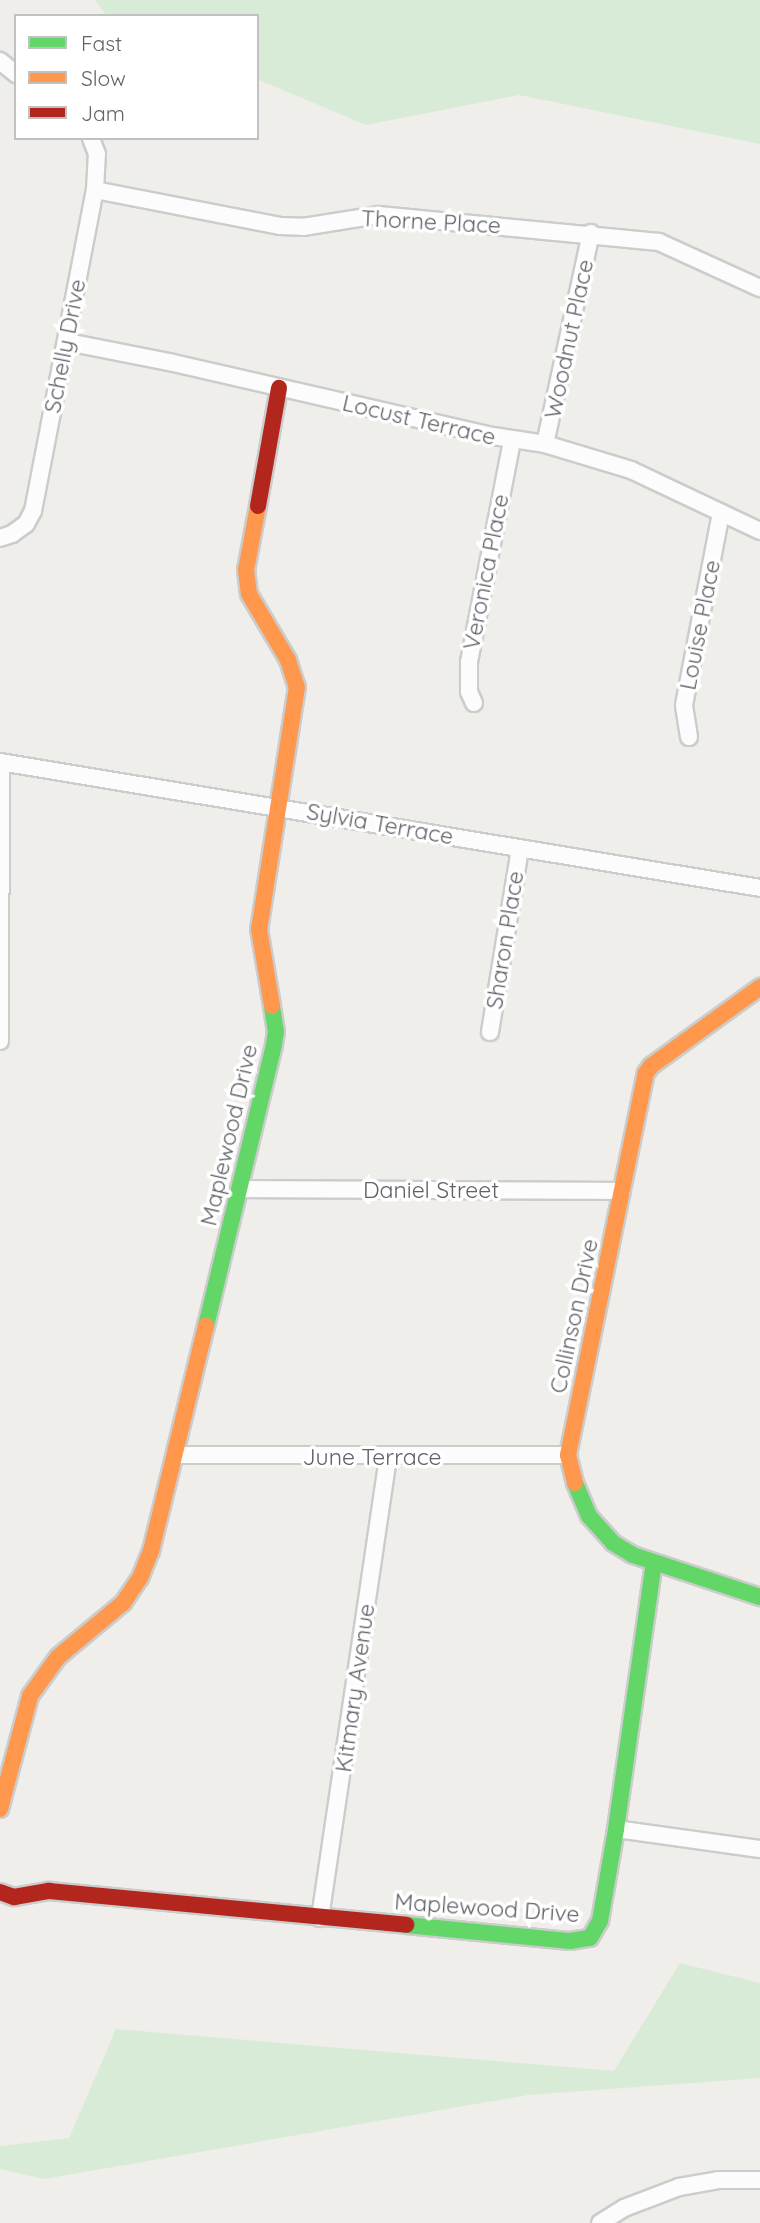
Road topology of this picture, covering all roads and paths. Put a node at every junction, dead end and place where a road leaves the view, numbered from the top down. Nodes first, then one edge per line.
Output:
1 (0, 61) edge
2 (14, 72) edge
3 (92, 140) edge
4 (95, 190) junction
5 (591, 233) junction
6 (760, 288) edge
7 (67, 342) junction
8 (279, 388) junction
9 (512, 440) junction
10 (545, 444) junction
11 (721, 513) junction
12 (760, 531) edge
13 (0, 538) edge
14 (474, 703) dead end
15 (689, 737) dead end
16 (1, 762) edge
17 (279, 807) junction
18 (520, 848) junction
19 (760, 888) edge
20 (760, 987) edge
21 (490, 1032) dead end
22 (0, 1041) edge
23 (240, 1189) junction
24 (622, 1191) junction
25 (176, 1455) junction
26 (568, 1455) junction
27 (388, 1457) junction
28 (654, 1563) junction
29 (760, 1597) edge
30 (0, 1809) edge
31 (616, 1829) junction
32 (760, 1849) edge
33 (0, 1892) edge
34 (320, 1918) junction
35 (760, 2180) edge
36 (600, 2223) edge

1 - 2 street
3 - 4 street, Schelly Drive
4 - 5 street, Thorne Place
4 - 7 street, Schelly Drive
5 - 6 street, Thorne Place
5 - 10 street, Woodnut Place
7 - 8 street, Locust Terrace
7 - 13 street, Schelly Drive
8 - 9 street, Locust Terrace
8 - 17 street, Maplewood Drive
9 - 10 street, Locust Terrace
9 - 14 street, Veronica Place
10 - 11 street, Locust Terrace
11 - 12 street, Locust Terrace
11 - 15 street, Louise Place
16 - 17 street, Sylvia Terrace
16 - 22 street
17 - 18 street, Sylvia Terrace
17 - 23 street, Maplewood Drive
18 - 19 street, Sylvia Terrace
18 - 21 street, Sharon Place
20 - 24 street, Collinson Drive
23 - 24 street, Daniel Street
23 - 25 street, Maplewood Drive
24 - 26 street, Collinson Drive
25 - 27 street, June Terrace
25 - 30 street, Maplewood Drive
26 - 27 street, June Terrace
26 - 28 street, Collinson Drive
27 - 34 street, Kitmary Avenue
28 - 29 street, Collinson Drive
28 - 31 street, Maplewood Drive
31 - 32 street
31 - 34 street, Maplewood Drive
33 - 34 street, Maplewood Drive
35 - 36 street

